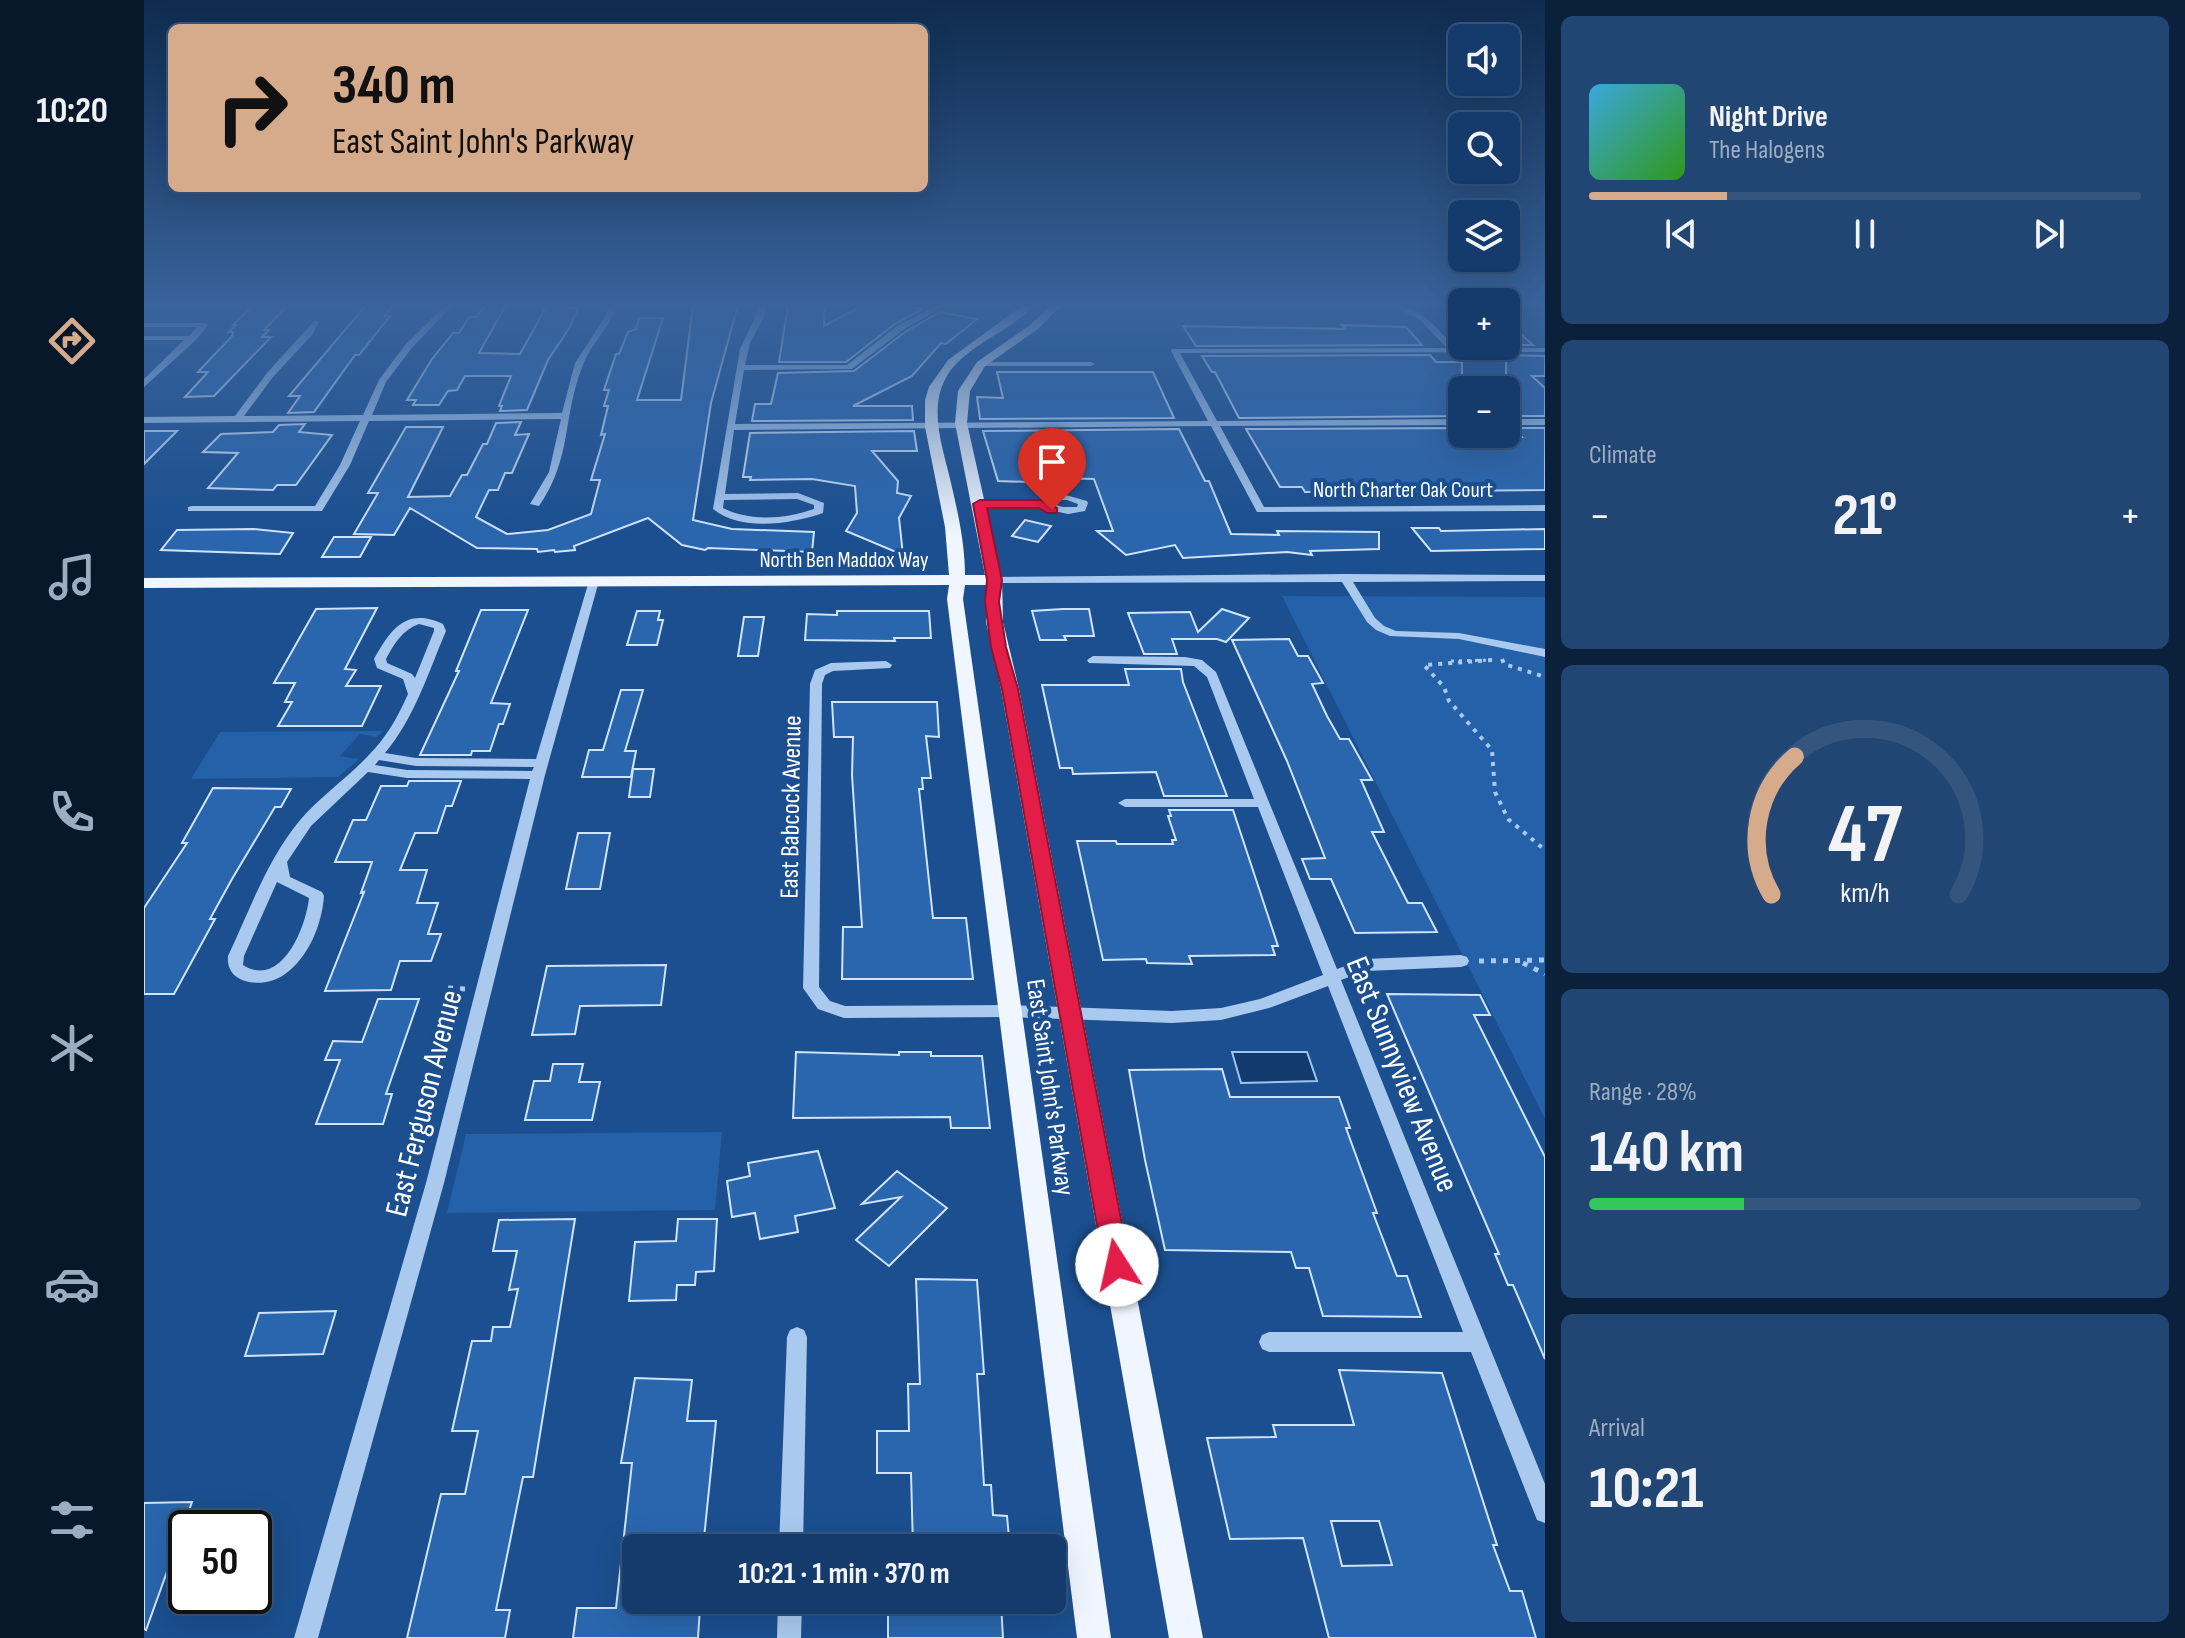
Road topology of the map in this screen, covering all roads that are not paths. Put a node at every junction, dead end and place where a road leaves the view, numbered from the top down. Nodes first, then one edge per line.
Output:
1 (265, 381) edge
2 (385, 381) edge
3 (575, 381) edge
4 (739, 381) edge
5 (940, 381) edge
6 (970, 381) edge
7 (1192, 381) edge
8 (367, 416) junction
9 (567, 416) junction
10 (144, 420) edge
11 (237, 420) junction
12 (1448, 422) edge
13 (1520, 422) edge
14 (1545, 422) edge
15 (961, 423) junction
16 (1215, 423) junction
17 (930, 425) junction
18 (731, 427) junction
19 (720, 497) junction
20 (535, 504) dead end
21 (980, 504) junction
22 (1042, 504) dead end
23 (1545, 508) edge
24 (192, 509) dead end
25 (1344, 577) junction
26 (1545, 578) edge
27 (994, 580) junction
28 (594, 581) junction
29 (958, 581) junction
30 (144, 583) edge
31 (1545, 653) edge
32 (1093, 660) dead end
33 (886, 665) dead end
34 (413, 692) junction
35 (376, 756) junction
36 (364, 767) junction
37 (539, 769) junction
38 (1125, 803) dead end
39 (1263, 803) junction
40 (280, 863) junction
41 (1461, 961) road end
42 (1332, 977) junction
43 (1011, 1011) junction
44 (1072, 1016) junction
45 (797, 1337) dead end
46 (1269, 1342) dead end
47 (1477, 1342) junction
48 (1545, 1512) edge
49 (791, 1534) edge
50 (790, 1614) edge
51 (306, 1638) edge
52 (789, 1638) edge
53 (1094, 1638) edge
54 (1186, 1638) edge

1 - 11 street
2 - 8 street
3 - 9 street
4 - 18 street
5 - 17 main road, East Saint John's Parkway
6 - 15 main road, East Saint John's Parkway
7 - 16 street
8 - 9 street
8 - 11 street
8 - 24 street
9 - 20 street
10 - 11 street
12 - 16 street
13 - 14 street
15 - 16 street
15 - 17 street
15 - 21 main road, East Saint John's Parkway
16 - 23 street, North Charter Oak Court
17 - 18 street
17 - 29 main road, East Saint John's Parkway
18 - 19 street
19 - 19 street
21 - 22 street
21 - 27 main road, East Saint John's Parkway
25 - 26 street, North Ben Maddox Way
25 - 27 street, North Ben Maddox Way
25 - 31 street
27 - 29 main road, North Ben Maddox Way
27 - 44 main road, East Saint John's Parkway
28 - 29 main road, North Ben Maddox Way
28 - 30 main road, North Ben Maddox Way
28 - 37 street, East Ferguson Avenue
29 - 43 main road, East Saint John's Parkway
32 - 39 street, East Sunnyview Avenue
33 - 43 street, East Babcock Avenue
34 - 34 street
34 - 35 street
35 - 36 street
35 - 37 street
36 - 37 street
36 - 40 street
37 - 51 street, East Ferguson Avenue
38 - 39 street
39 - 42 street, East Sunnyview Avenue
40 - 40 street
41 - 42 street
42 - 44 street
42 - 47 street, East Sunnyview Avenue
43 - 44 street
43 - 53 main road, East Saint John's Parkway
44 - 54 main road, East Saint John's Parkway
45 - 49 street
46 - 47 street
47 - 48 street, East Sunnyview Avenue
50 - 52 street

